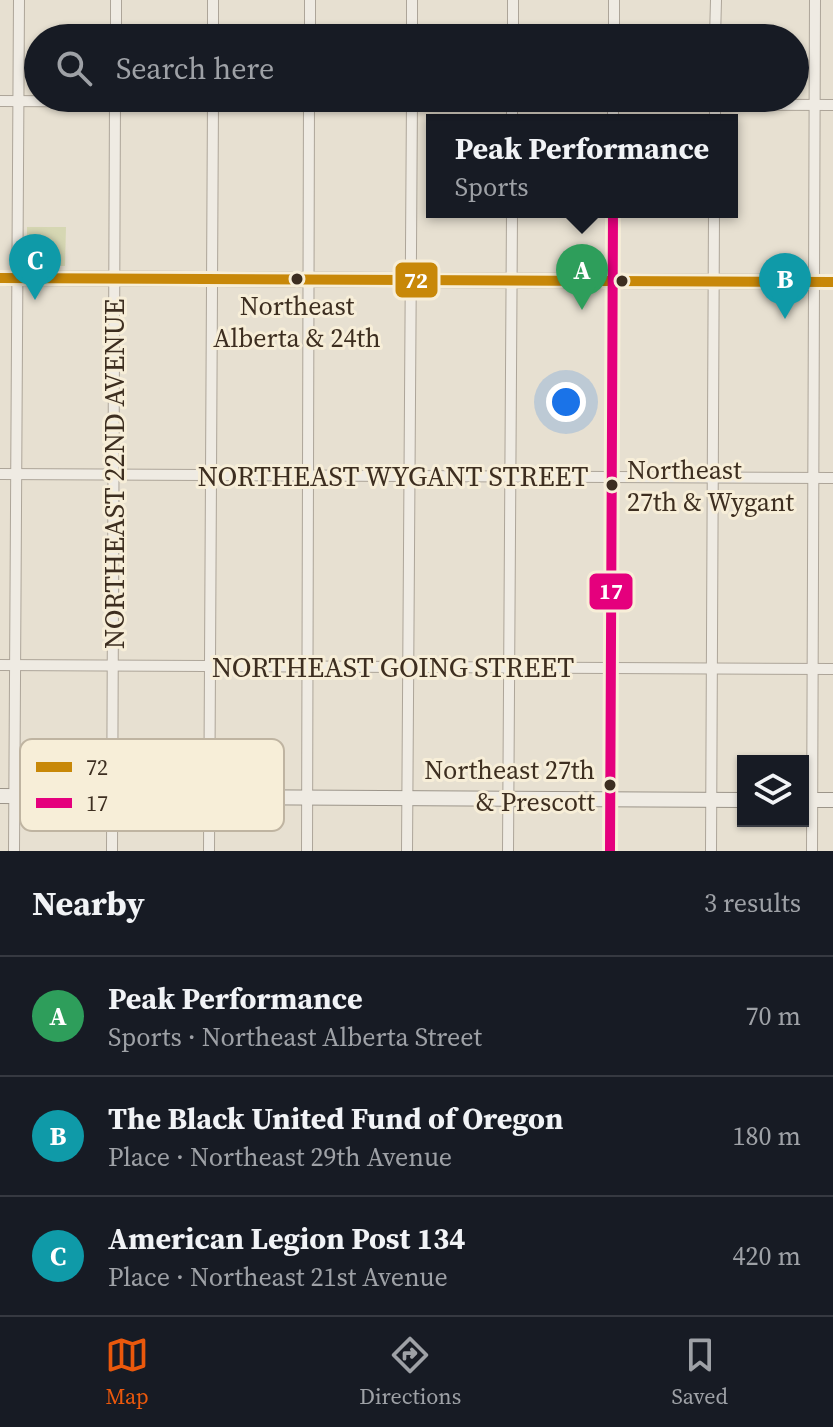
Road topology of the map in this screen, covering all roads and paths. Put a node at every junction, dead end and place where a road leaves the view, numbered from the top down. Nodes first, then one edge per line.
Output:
1 (19, 0) edge
2 (116, 0) edge
3 (213, 0) edge
4 (310, 0) edge
5 (412, 0) edge
6 (513, 0) edge
7 (614, 0) edge
8 (716, 0) edge
9 (815, 0) edge
10 (116, 24) edge
11 (213, 24) edge
12 (310, 24) edge
13 (412, 24) edge
14 (513, 24) edge
15 (614, 24) edge
16 (715, 24) edge
17 (0, 101) edge
18 (18, 101) junction
19 (24, 101) edge
20 (809, 105) edge
21 (814, 105) junction
22 (833, 105) edge
23 (115, 112) edge
24 (213, 112) edge
25 (309, 112) edge
26 (412, 112) edge
27 (512, 218) edge
28 (613, 218) edge
29 (714, 218) edge
30 (0, 278) edge
31 (17, 278) junction
32 (114, 278) junction
33 (212, 279) junction
34 (308, 279) junction
35 (410, 280) junction
36 (512, 280) junction
37 (613, 281) junction
38 (714, 282) junction
39 (814, 282) junction
40 (833, 282) edge
41 (0, 474) edge
42 (16, 474) junction
43 (114, 475) junction
44 (211, 476) junction
45 (308, 476) junction
46 (409, 477) junction
47 (510, 477) junction
48 (611, 477) junction
49 (713, 478) junction
50 (813, 478) junction
51 (833, 478) edge
52 (0, 665) edge
53 (16, 665) junction
54 (113, 665) junction
55 (210, 666) junction
56 (307, 666) junction
57 (408, 667) junction
58 (509, 667) junction
59 (610, 668) junction
60 (712, 669) junction
61 (813, 669) junction
62 (833, 669) edge
63 (112, 739) edge
64 (209, 739) edge
65 (809, 774) edge
66 (7, 796) edge
67 (284, 797) edge
68 (306, 797) junction
69 (407, 798) junction
70 (509, 798) junction
71 (610, 799) junction
72 (711, 799) junction
73 (737, 800) edge
74 (809, 800) edge
75 (833, 800) edge
76 (809, 813) edge
77 (14, 851) edge
78 (307, 851) edge
79 (407, 851) edge
80 (508, 851) edge
81 (610, 851) edge
82 (711, 851) edge
83 (812, 851) edge

1 - 18 street
2 - 10 street
3 - 11 street
4 - 12 street
5 - 13 street
6 - 14 street
7 - 15 street
8 - 16 street
9 - 21 street
17 - 18 street
18 - 19 street
18 - 31 street
20 - 21 street
21 - 22 street
21 - 39 street
23 - 32 street, NORTHEAST 22ND AVENUE
24 - 33 street
25 - 34 street
26 - 35 street
27 - 36 street
28 - 37 street
29 - 38 street
30 - 31 street
31 - 32 street
31 - 42 street
32 - 33 street
32 - 43 street, NORTHEAST 22ND AVENUE
33 - 34 street
33 - 44 street
34 - 35 street
34 - 45 street
35 - 36 street
35 - 46 street
36 - 37 street
36 - 47 street
37 - 38 street
37 - 48 street
38 - 39 street
38 - 49 street
39 - 40 street
39 - 50 street
41 - 42 street, NORTHEAST WYGANT STREET
42 - 43 street, NORTHEAST WYGANT STREET
42 - 53 street
43 - 44 street, NORTHEAST WYGANT STREET
43 - 54 street, NORTHEAST 22ND AVENUE
44 - 45 street, NORTHEAST WYGANT STREET
44 - 55 street
45 - 46 street, NORTHEAST WYGANT STREET
45 - 56 street
46 - 47 street, NORTHEAST WYGANT STREET
46 - 57 street
47 - 48 street, NORTHEAST WYGANT STREET
47 - 58 street
48 - 49 street, NORTHEAST WYGANT STREET
48 - 59 street
49 - 50 street, NORTHEAST WYGANT STREET
49 - 60 street
50 - 51 street, NORTHEAST WYGANT STREET
50 - 61 street
52 - 53 street, NORTHEAST GOING STREET
53 - 54 street, NORTHEAST GOING STREET
53 - 66 street
54 - 55 street, NORTHEAST GOING STREET
54 - 63 street, NORTHEAST 22ND AVENUE
55 - 56 street, NORTHEAST GOING STREET
55 - 64 street
56 - 57 street, NORTHEAST GOING STREET
56 - 68 street
57 - 58 street, NORTHEAST GOING STREET
57 - 69 street
58 - 59 street, NORTHEAST GOING STREET
58 - 70 street
59 - 60 street, NORTHEAST GOING STREET
59 - 71 street
60 - 61 street, NORTHEAST GOING STREET
60 - 72 street
61 - 62 street, NORTHEAST GOING STREET
61 - 65 street
66 - 77 street
67 - 68 street
68 - 69 street
68 - 78 street
69 - 70 street
69 - 79 street
70 - 71 street
70 - 80 street
71 - 72 street
71 - 81 street
72 - 73 street
72 - 82 street
74 - 75 street
76 - 83 street

